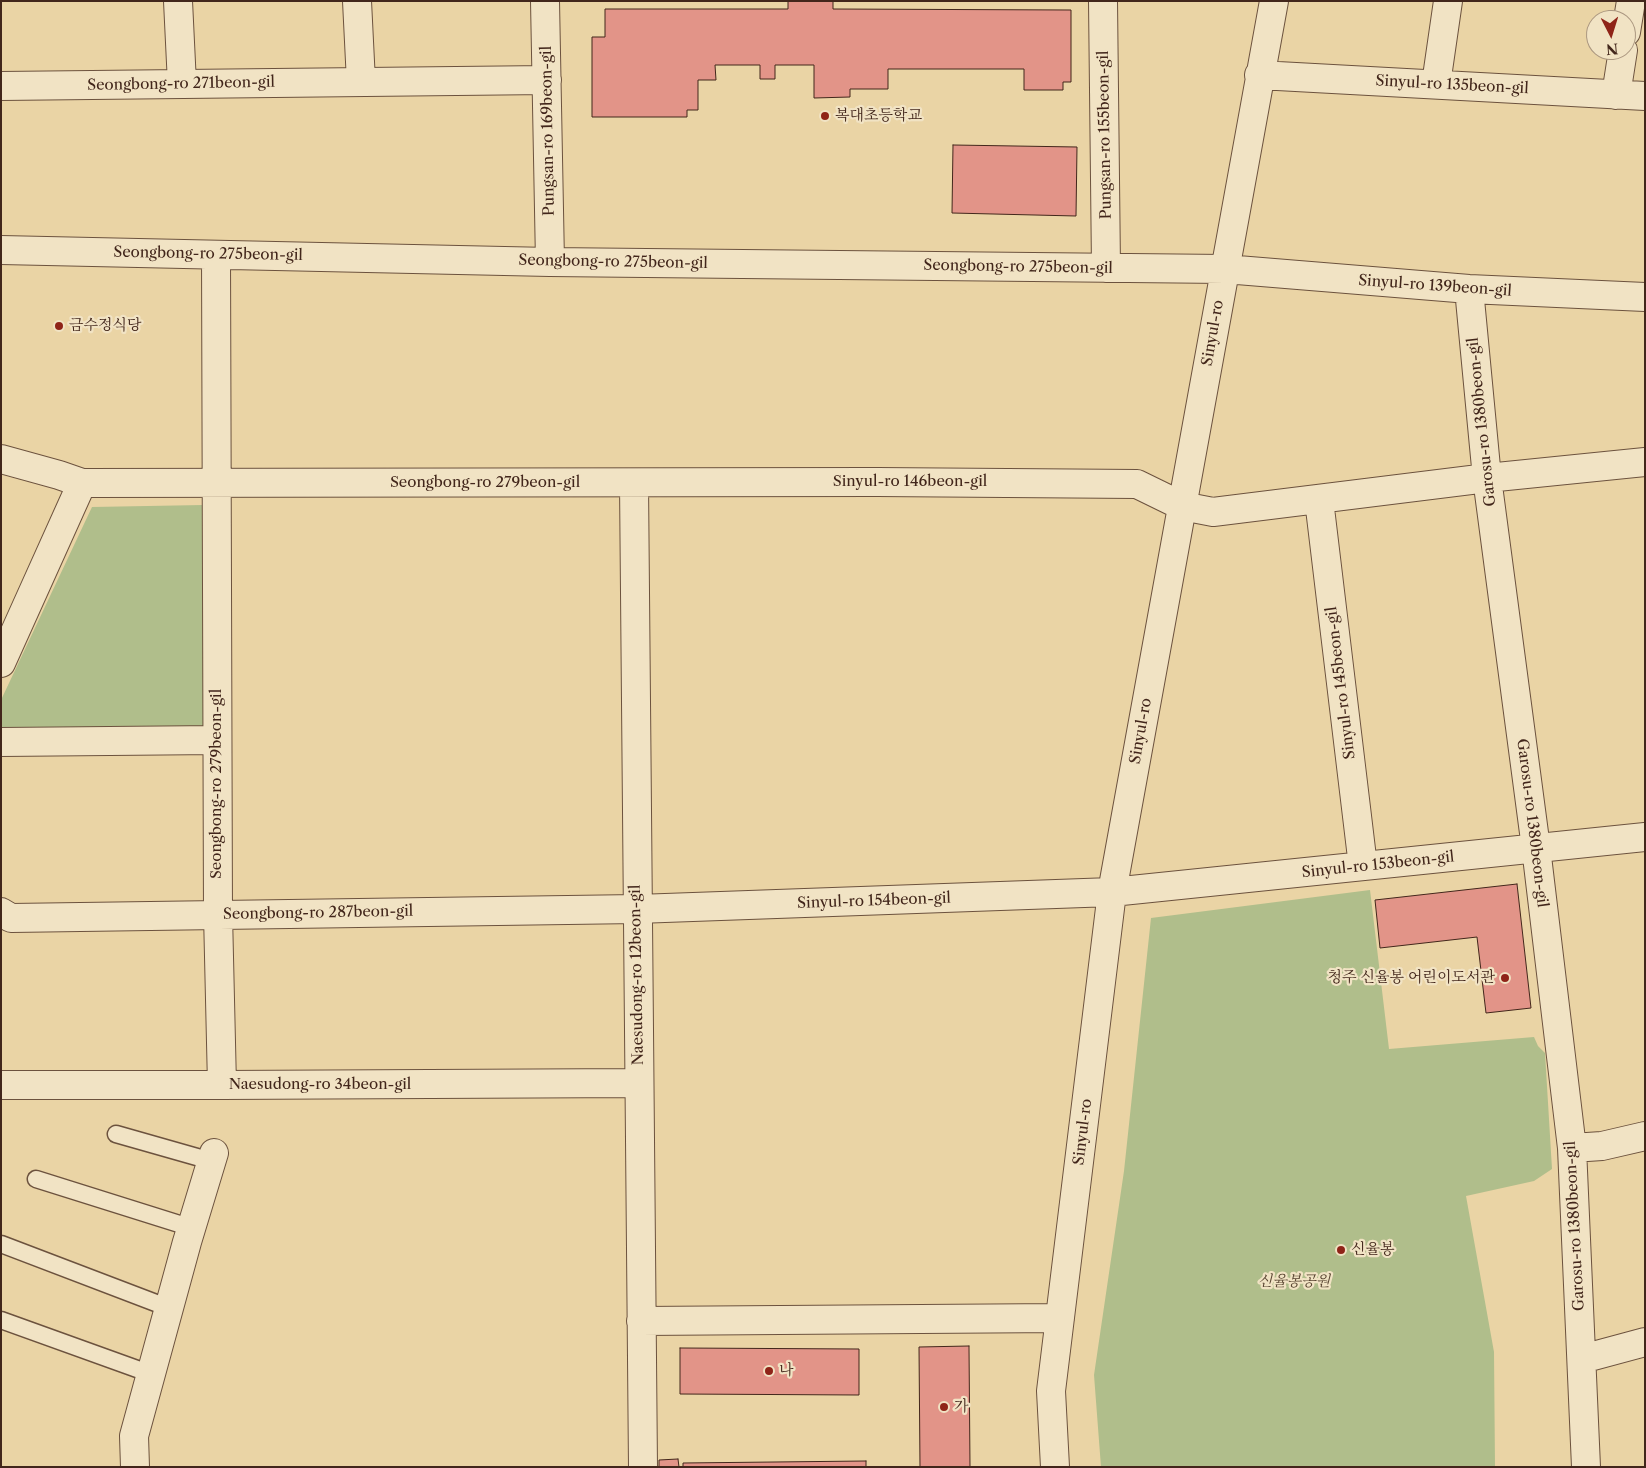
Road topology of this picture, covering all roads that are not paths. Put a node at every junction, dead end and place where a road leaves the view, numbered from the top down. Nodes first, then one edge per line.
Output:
1 (178, 1) edge
2 (357, 1) edge
3 (545, 1) edge
4 (1103, 1) edge
5 (1274, 1) edge
6 (1448, 1) edge
7 (1621, 60) edge
8 (1259, 75) junction
9 (547, 80) junction
10 (360, 82) junction
11 (182, 84) junction
12 (1436, 84) junction
13 (1, 86) edge
14 (1616, 95) junction
15 (1645, 96) edge
16 (1, 250) edge
17 (216, 255) junction
18 (550, 262) junction
19 (1106, 268) junction
20 (1225, 269) junction
21 (1469, 289) junction
22 (1645, 297) edge
23 (1, 459) edge
24 (1645, 462) edge
25 (1487, 478) junction
26 (82, 483) junction
27 (216, 483) junction
28 (634, 483) junction
29 (1319, 500) junction
30 (1182, 506) junction
31 (1, 663) edge
32 (217, 740) junction
33 (1, 742) edge
34 (1645, 837) edge
35 (1536, 848) junction
36 (1363, 866) junction
37 (1112, 892) junction
38 (636, 909) junction
39 (1, 912) edge
40 (218, 914) junction
41 (638, 1083) junction
42 (1, 1085) edge
43 (222, 1086) junction
44 (116, 1134) dead end
45 (1645, 1136) edge
46 (1572, 1148) junction
47 (212, 1157) joint
48 (36, 1180) dead end
49 (192, 1228) junction
50 (1, 1244) edge
51 (169, 1308) junction
52 (1060, 1318) junction
53 (1, 1320) edge
54 (641, 1321) junction
55 (1645, 1342) edge
56 (1582, 1359) junction
57 (151, 1374) junction
58 (135, 1467) edge
59 (643, 1467) edge
60 (1056, 1467) edge
61 (1586, 1467) edge

1 - 11 street
2 - 10 street
3 - 9 street, Pungsan-ro 169beon-gil
4 - 19 street, Pungsan-ro 155beon-gil
5 - 8 street, Sinyul-ro
6 - 12 street
7 - 14 street
8 - 12 street, Sinyul-ro 135beon-gil
8 - 20 street, Sinyul-ro
9 - 10 street, Seongbong-ro 271beon-gil
9 - 18 street, Pungsan-ro 169beon-gil
10 - 11 street, Seongbong-ro 271beon-gil
11 - 13 street, Seongbong-ro 271beon-gil
12 - 14 street, Sinyul-ro 135beon-gil
14 - 15 street, Sinyul-ro 135beon-gil
16 - 17 street, Seongbong-ro 275beon-gil
17 - 18 street, Seongbong-ro 275beon-gil
17 - 27 street, Seongbong-ro 279beon-gil
18 - 19 street, Seongbong-ro 275beon-gil
19 - 20 street, Seongbong-ro 275beon-gil
20 - 21 street, Sinyul-ro 139beon-gil
20 - 30 street, Sinyul-ro
21 - 22 street, Sinyul-ro 139beon-gil
21 - 25 street, Garosu-ro 1380beon-gil
23 - 26 street, Seongbong-ro 279beon-gil
24 - 25 street
25 - 29 street
25 - 35 street, Garosu-ro 1380beon-gil
26 - 27 street, Seongbong-ro 279beon-gil
26 - 31 street
27 - 28 street, Seongbong-ro 279beon-gil
27 - 32 street, Seongbong-ro 279beon-gil
28 - 30 street, Sinyul-ro 146beon-gil
28 - 38 street, Naesudong-ro 12beon-gil
29 - 30 street
29 - 36 street, Sinyul-ro 145beon-gil
30 - 37 street, Sinyul-ro
32 - 33 street
32 - 40 street, Seongbong-ro 279beon-gil
34 - 35 street, Sinyul-ro 153beon-gil
35 - 36 street, Sinyul-ro 153beon-gil
35 - 46 street, Garosu-ro 1380beon-gil
36 - 37 street, Sinyul-ro 153beon-gil
37 - 38 street, Sinyul-ro 154beon-gil
37 - 52 street, Sinyul-ro
38 - 40 street, Seongbong-ro 287beon-gil
38 - 41 street, Naesudong-ro 12beon-gil
39 - 40 street, Seongbong-ro 287beon-gil
40 - 43 street, Seongbong-ro 279beon-gil
41 - 43 street, Naesudong-ro 34beon-gil
41 - 54 street, Naesudong-ro 12beon-gil
42 - 43 street, Naesudong-ro 34beon-gil
44 - 47 lane
45 - 46 street
46 - 56 street, Garosu-ro 1380beon-gil
47 - 49 street
48 - 49 lane
49 - 51 street
50 - 51 lane
51 - 57 street
52 - 54 street
52 - 60 street, Sinyul-ro
53 - 57 lane
54 - 59 street, Naesudong-ro 12beon-gil
55 - 56 street
56 - 61 street, Garosu-ro 1380beon-gil
57 - 58 street

